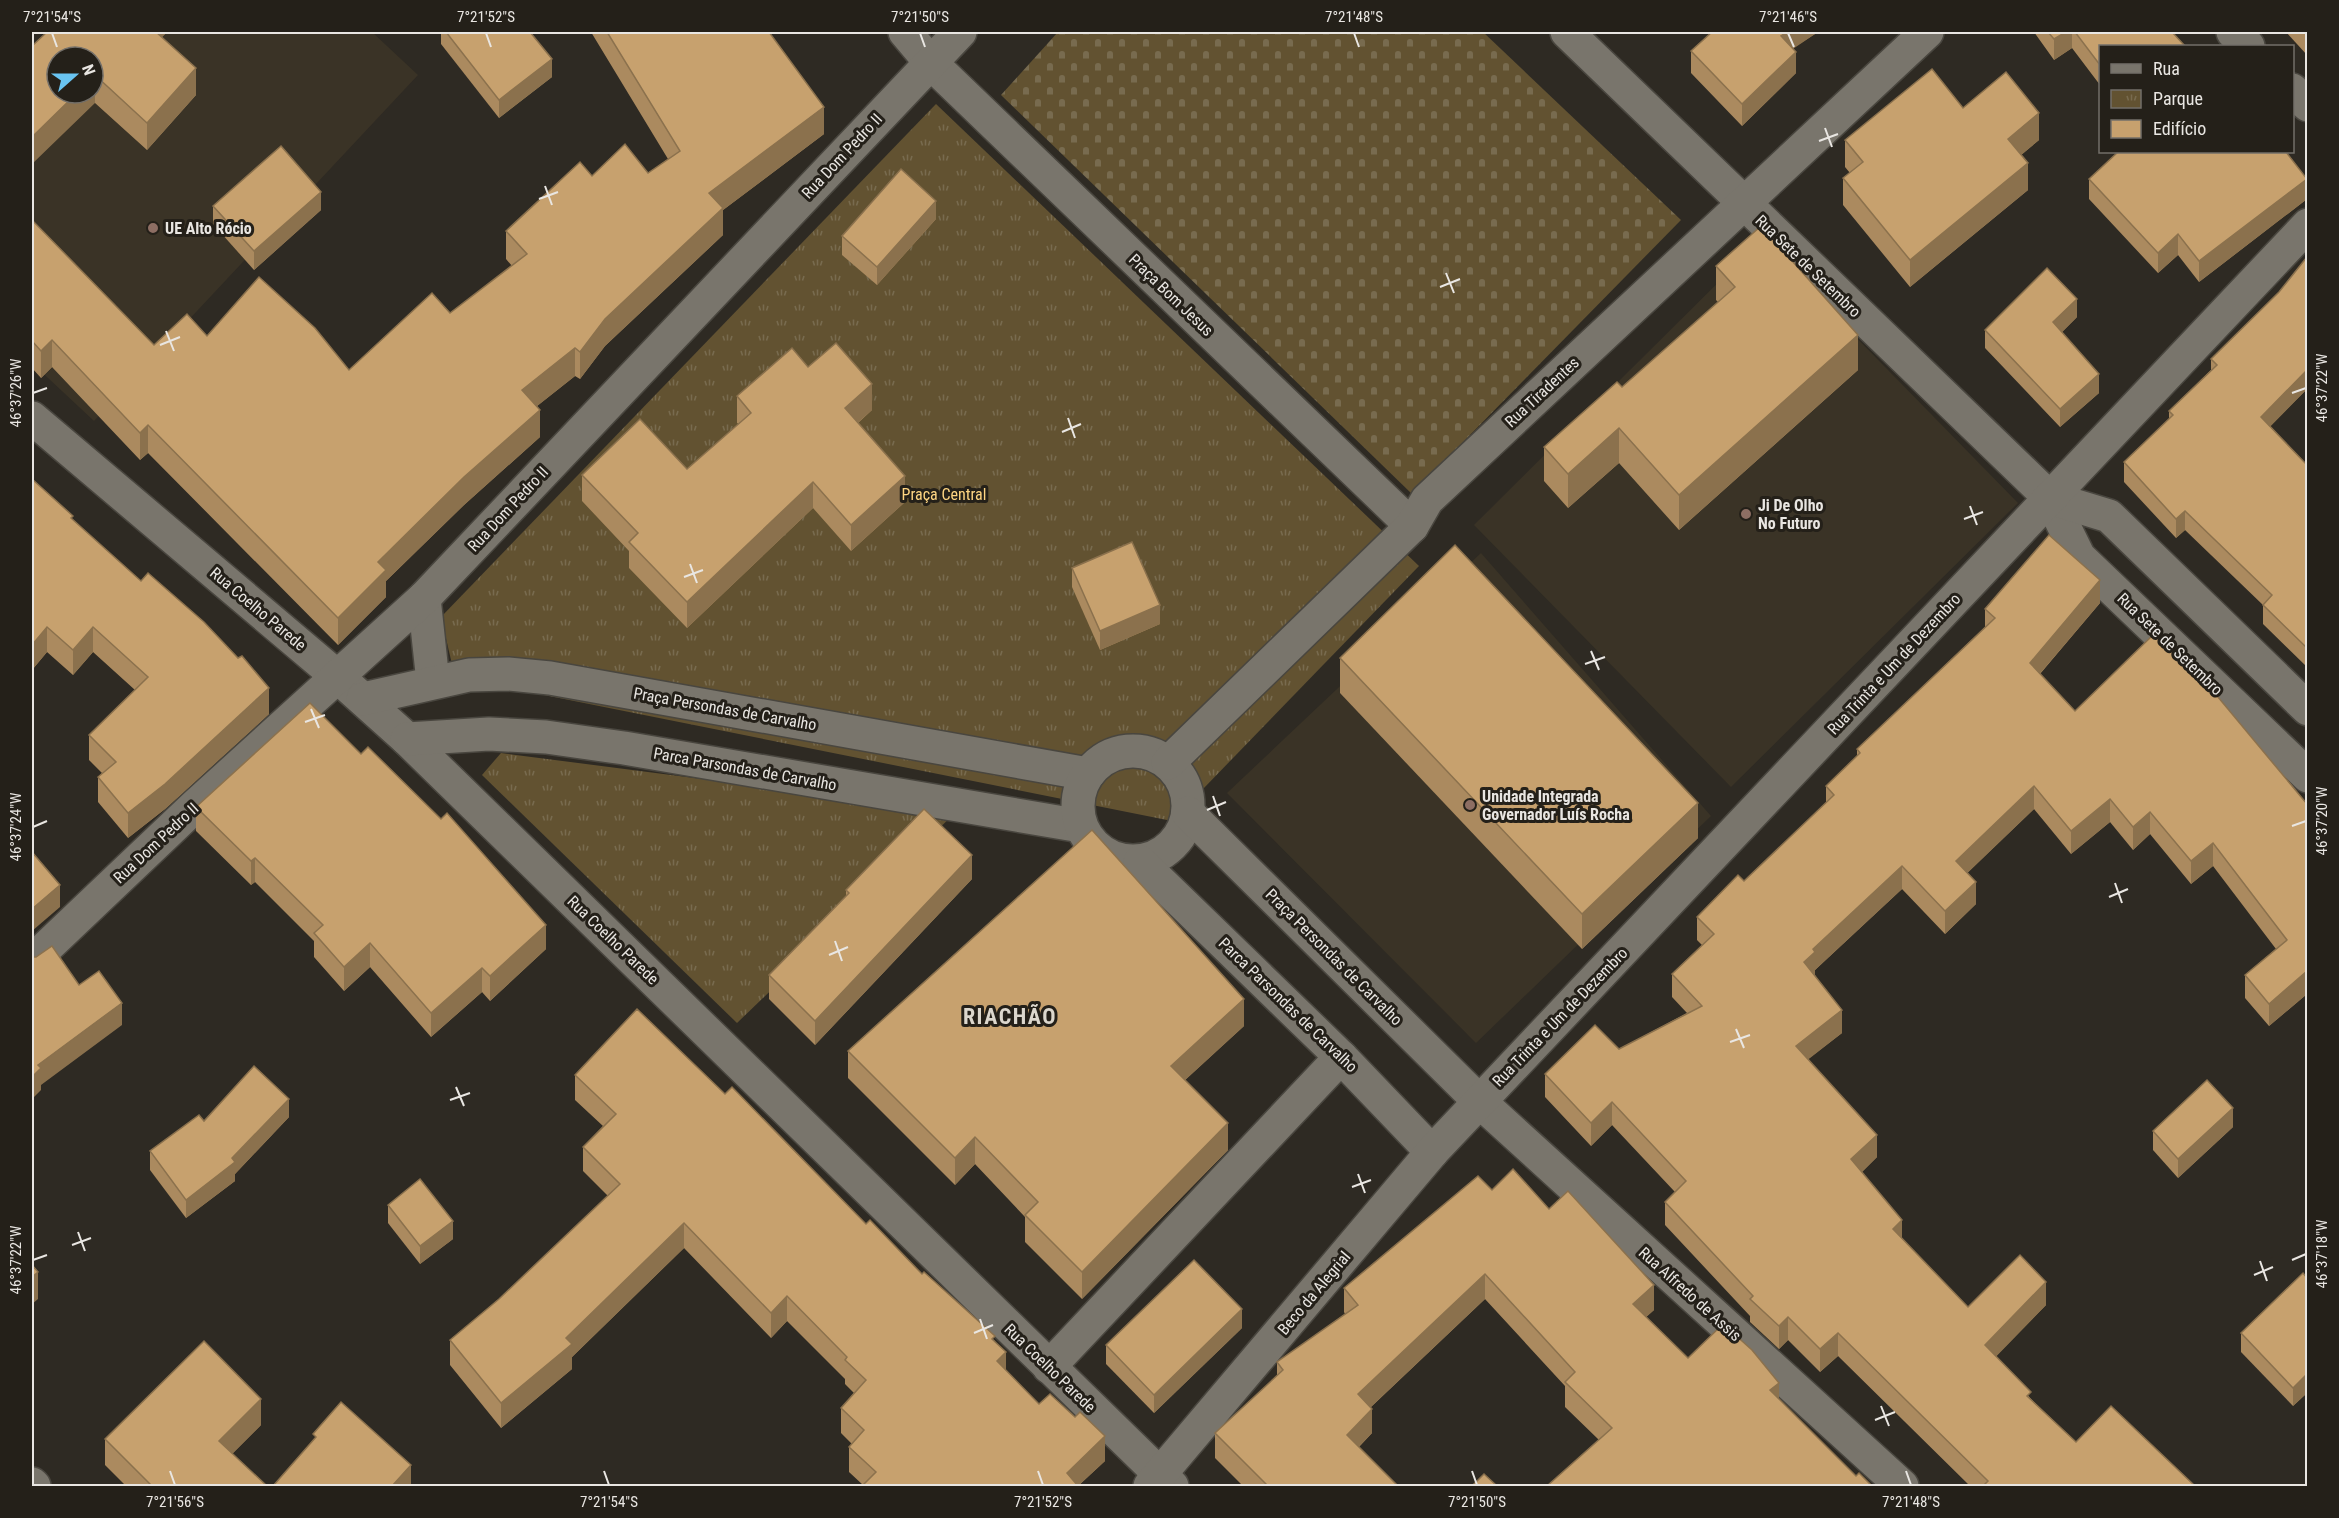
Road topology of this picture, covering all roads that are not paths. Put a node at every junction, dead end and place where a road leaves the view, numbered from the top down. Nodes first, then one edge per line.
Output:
1 (905, 32) edge
2 (960, 32) edge
3 (1568, 32) edge
4 (1927, 32) edge
5 (2233, 32) edge
6 (2247, 45) edge
7 (931, 63) junction
8 (2294, 92) edge
9 (2307, 105) edge
10 (1743, 203) junction
11 (2307, 225) edge
12 (32, 418) edge
13 (2050, 498) junction
14 (1412, 526) junction
15 (423, 598) junction
16 (339, 678) junction
17 (433, 682) junction
18 (363, 699) junction
19 (2307, 709) edge
20 (407, 739) junction
21 (1168, 763) junction
22 (1088, 774) junction
23 (2307, 776) edge
24 (1188, 813) junction
25 (1082, 826) junction
26 (1140, 862) junction
27 (32, 961) edge
28 (1341, 1057) junction
29 (1479, 1101) junction
30 (1432, 1152) junction
31 (1049, 1367) junction
32 (1161, 1483) edge
33 (1902, 1486) edge

1 - 7 street, Praça Bom Jesus
2 - 7 street, Rua Dom Pedro II
3 - 10 street, Rua Sete de Setembro
4 - 10 street, Rua Tiradentes
5 - 6 street
7 - 14 street, Praça Bom Jesus
7 - 15 street, Rua Dom Pedro II
8 - 9 street
10 - 13 street, Rua Sete de Setembro
10 - 14 street, Rua Tiradentes
11 - 13 street, Rua Trinta e Um de Dezembro
12 - 16 street, Rua Coelho Parede
13 - 19 street, Rua Sete de Setembro
13 - 23 street, Rua Sete de Setembro
13 - 29 street, Rua Trinta e Um de Dezembro
14 - 21 street, Rua Tiradentes
15 - 16 street, Rua Dom Pedro II
15 - 17 street
16 - 18 street, Rua Coelho Parede
16 - 27 street, Rua Dom Pedro II
17 - 18 street, Praça Persondas de Carvalho
17 - 22 street, Praça Persondas de Carvalho
18 - 20 street, Rua Coelho Parede
20 - 25 street, Parca Parsondas de Carvalho
20 - 31 street, Rua Coelho Parede
21 - 22 street
21 - 24 street
22 - 25 street
24 - 26 street
24 - 29 street, Praça Persondas de Carvalho
25 - 26 street
26 - 28 street, Parca Parsondas de Carvalho
28 - 30 street, Parca Parsondas de Carvalho
28 - 31 street
29 - 30 street, Beco da Alegrial
29 - 33 street, Rua Alfredo de Assis
30 - 32 street, Beco da Alegrial
31 - 32 street, Rua Coelho Parede

